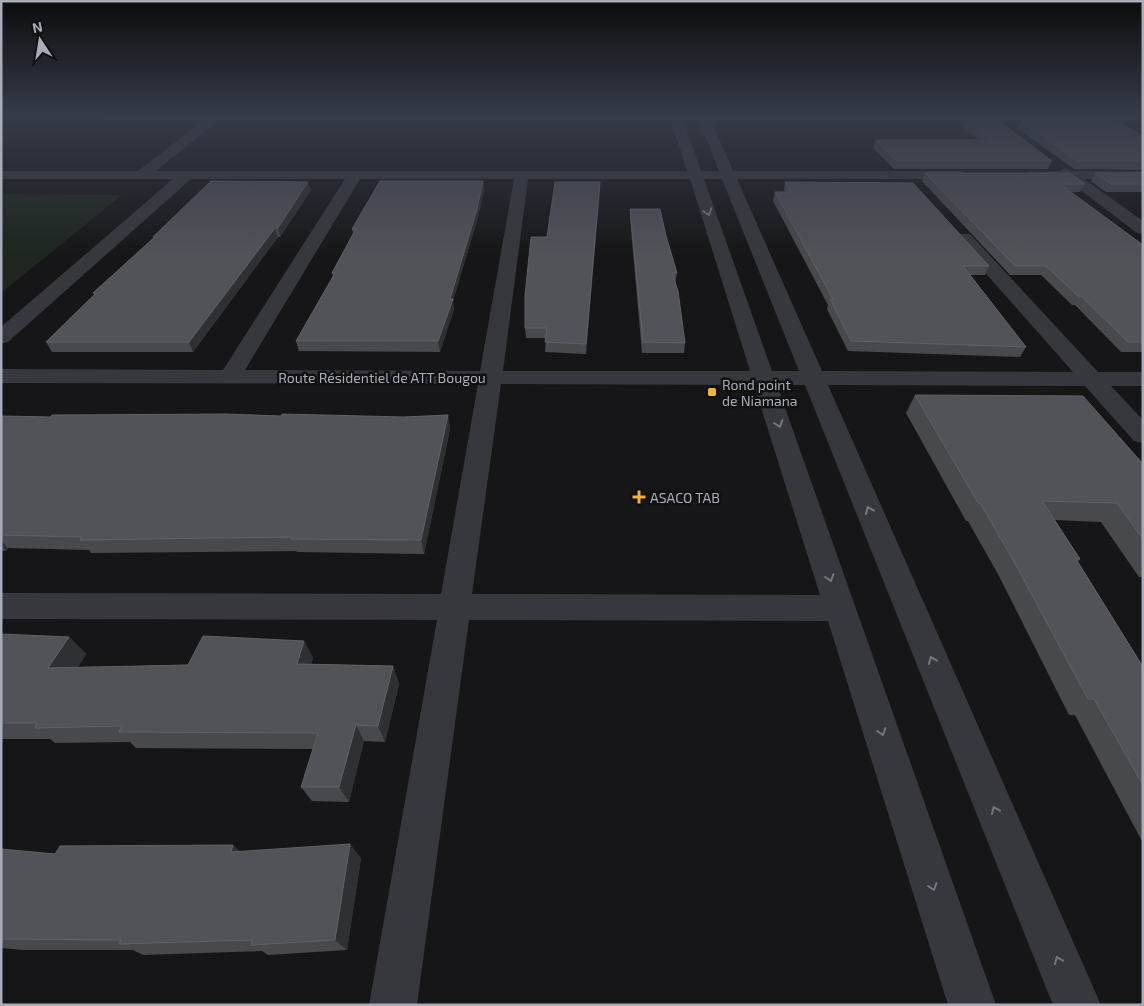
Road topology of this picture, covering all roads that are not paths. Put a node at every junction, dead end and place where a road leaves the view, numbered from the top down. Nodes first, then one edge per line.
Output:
1 (157, 163) edge
2 (692, 163) edge
3 (723, 163) edge
4 (1053, 163) edge
5 (356, 174) junction
6 (522, 174) junction
7 (1, 175) edge
8 (696, 175) junction
9 (728, 175) junction
10 (906, 175) junction
11 (973, 175) edge
12 (1021, 175) edge
13 (1069, 175) junction
14 (1143, 175) edge
15 (140, 176) junction
16 (186, 176) junction
17 (926, 197) edge
18 (952, 226) edge
19 (1143, 229) edge
20 (1, 338) edge
21 (1, 376) edge
22 (230, 376) junction
23 (491, 377) junction
24 (764, 378) junction
25 (813, 378) junction
26 (1092, 378) junction
27 (1143, 378) edge
28 (1143, 435) edge
29 (1, 606) edge
30 (455, 607) junction
31 (840, 608) junction
32 (393, 1005) edge
33 (972, 1005) edge
34 (1077, 1005) edge

1 - 15 street
2 - 8 street
3 - 9 street
4 - 13 street
5 - 6 street
5 - 16 street
5 - 22 street
6 - 8 street
6 - 23 street
7 - 15 street
8 - 9 street
8 -> 24 street
9 - 10 street
9 - 25 street
10 - 11 street
10 - 17 street
12 - 13 street
13 - 14 street
13 - 19 street
15 - 16 street
16 - 20 street
18 - 26 street
21 - 22 street, Route Résidentiel de ATT Bougou
22 - 23 street, Route Résidentiel de ATT Bougou
23 - 24 street, Route Résidentiel de ATT Bougou
23 - 30 street
24 - 25 street, Route Résidentiel de ATT Bougou
24 -> 31 street
25 - 26 street, Route Résidentiel de ATT Bougou
34 -> 25 street
26 - 27 street, Route Résidentiel de ATT Bougou
26 - 28 street
29 - 30 street
30 - 31 street
30 - 32 street
31 -> 33 street

